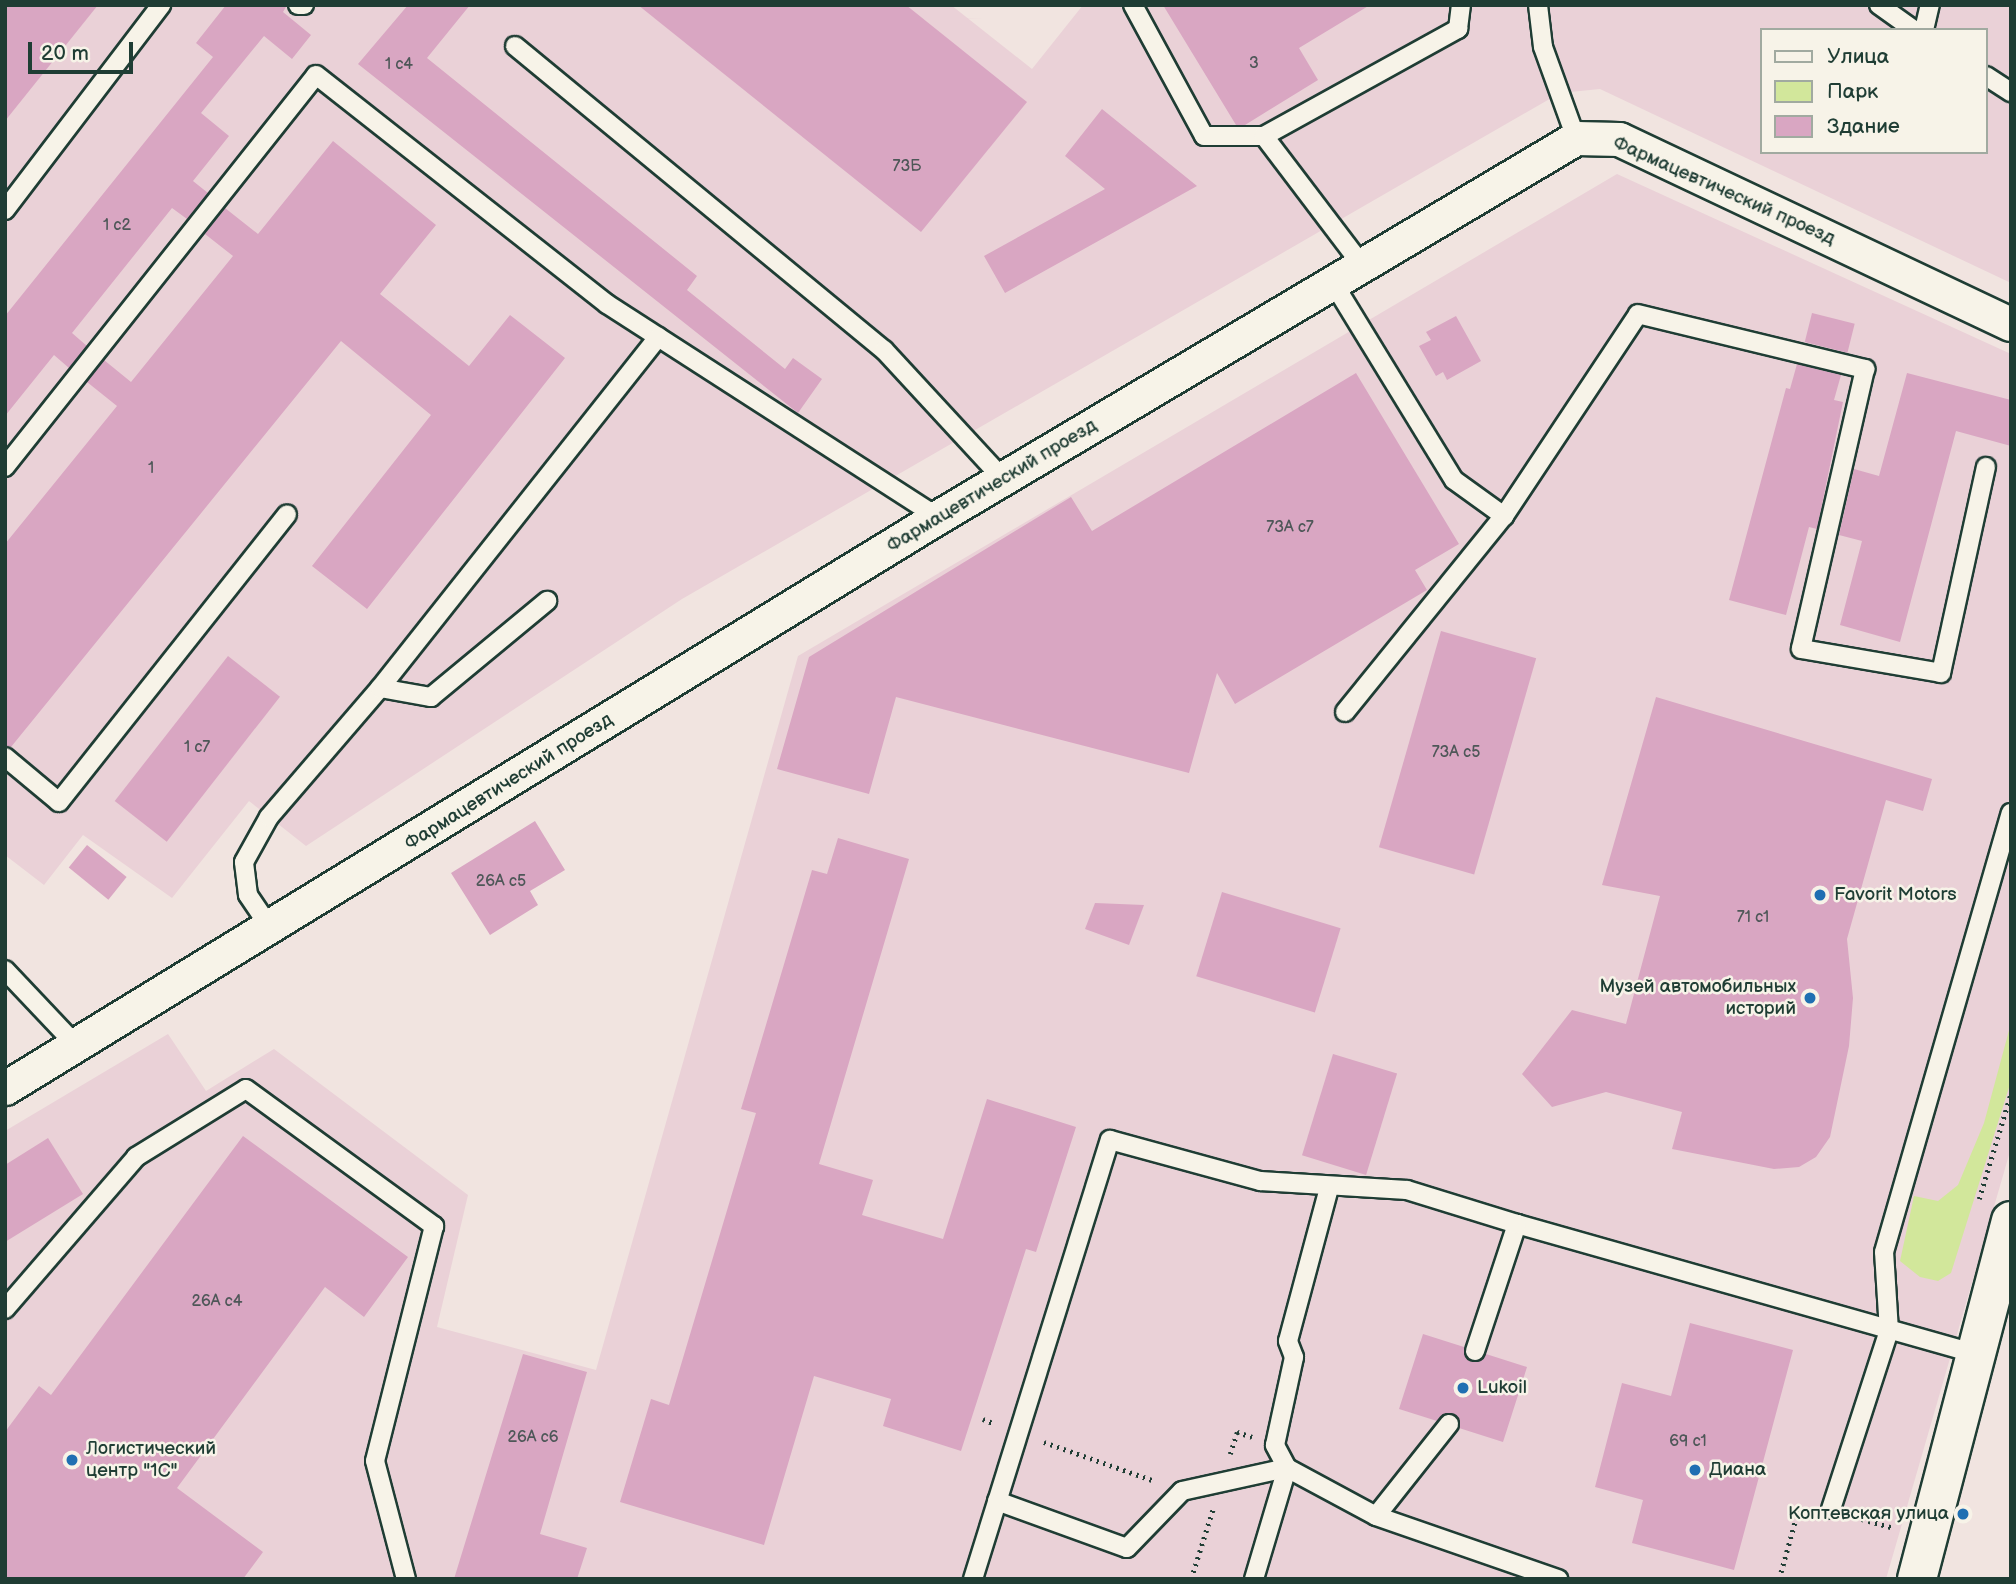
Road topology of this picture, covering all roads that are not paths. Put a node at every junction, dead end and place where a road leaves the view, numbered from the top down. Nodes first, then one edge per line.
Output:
1 (161, 5) edge
2 (298, 5) edge
3 (304, 5) edge
4 (1133, 5) edge
5 (1461, 5) edge
6 (1538, 5) edge
7 (1879, 5) edge
8 (1930, 5) edge
9 (1911, 28) edge
10 (1924, 28) edge
11 (515, 46) dead end
12 (1988, 77) edge
13 (2011, 92) edge
14 (1264, 136) junction
15 (1576, 138) junction
16 (5, 210) edge
17 (1362, 265) junction
18 (1332, 281) junction
19 (2011, 324) edge
20 (658, 337) junction
21 (5, 467) edge
22 (1986, 467) dead end
23 (1003, 479) junction
24 (287, 514) dead end
25 (1504, 516) junction
26 (938, 517) junction
27 (547, 601) dead end
28 (380, 688) junction
29 (1345, 712) dead end
30 (5, 757) edge
31 (2011, 813) edge
32 (271, 929) junction
33 (5, 970) edge
34 (76, 1045) junction
35 (5, 1088) edge
36 (1329, 1188) junction
37 (2011, 1221) edge
38 (1517, 1224) junction
39 (2002, 1290) edge
40 (5, 1309) edge
41 (1889, 1331) junction
42 (1475, 1351) dead end
43 (1976, 1354) junction
44 (1449, 1424) dead end
45 (1287, 1468) junction
46 (997, 1501) junction
47 (1831, 1510) dead end
48 (1376, 1516) junction
49 (406, 1579) edge
50 (973, 1579) edge
51 (1254, 1579) edge
52 (1558, 1579) edge
53 (1917, 1579) edge

1 - 16 lane
2 - 3 lane
4 - 14 lane
5 - 14 lane
6 - 15 lane
7 - 9 lane
8 - 10 lane
11 - 23 lane
12 - 13 lane
14 - 17 lane
15 - 17 street, Фармацевтический проезд
15 - 19 street, Фармацевтический проезд
17 - 18 street, Фармацевтический проезд
18 - 23 street, Фармацевтический проезд
18 - 25 lane
20 - 21 lane
20 - 26 lane
20 - 28 lane
22 - 25 lane
23 - 26 street, Фармацевтический проезд
24 - 30 lane
25 - 29 lane
26 - 32 street, Фармацевтический проезд
27 - 28 lane
28 - 32 lane
31 - 41 lane
32 - 34 street, Фармацевтический проезд
33 - 34 lane
34 - 35 street, Фармацевтический проезд
36 - 38 lane
36 - 45 lane
36 - 46 lane
37 - 39 street
38 - 41 lane
38 - 42 lane
39 - 43 street
40 - 49 lane
41 - 43 lane
41 - 47 lane
43 - 53 street
44 - 48 lane
45 - 46 lane
45 - 48 lane
45 - 51 lane
46 - 50 lane
48 - 52 lane

